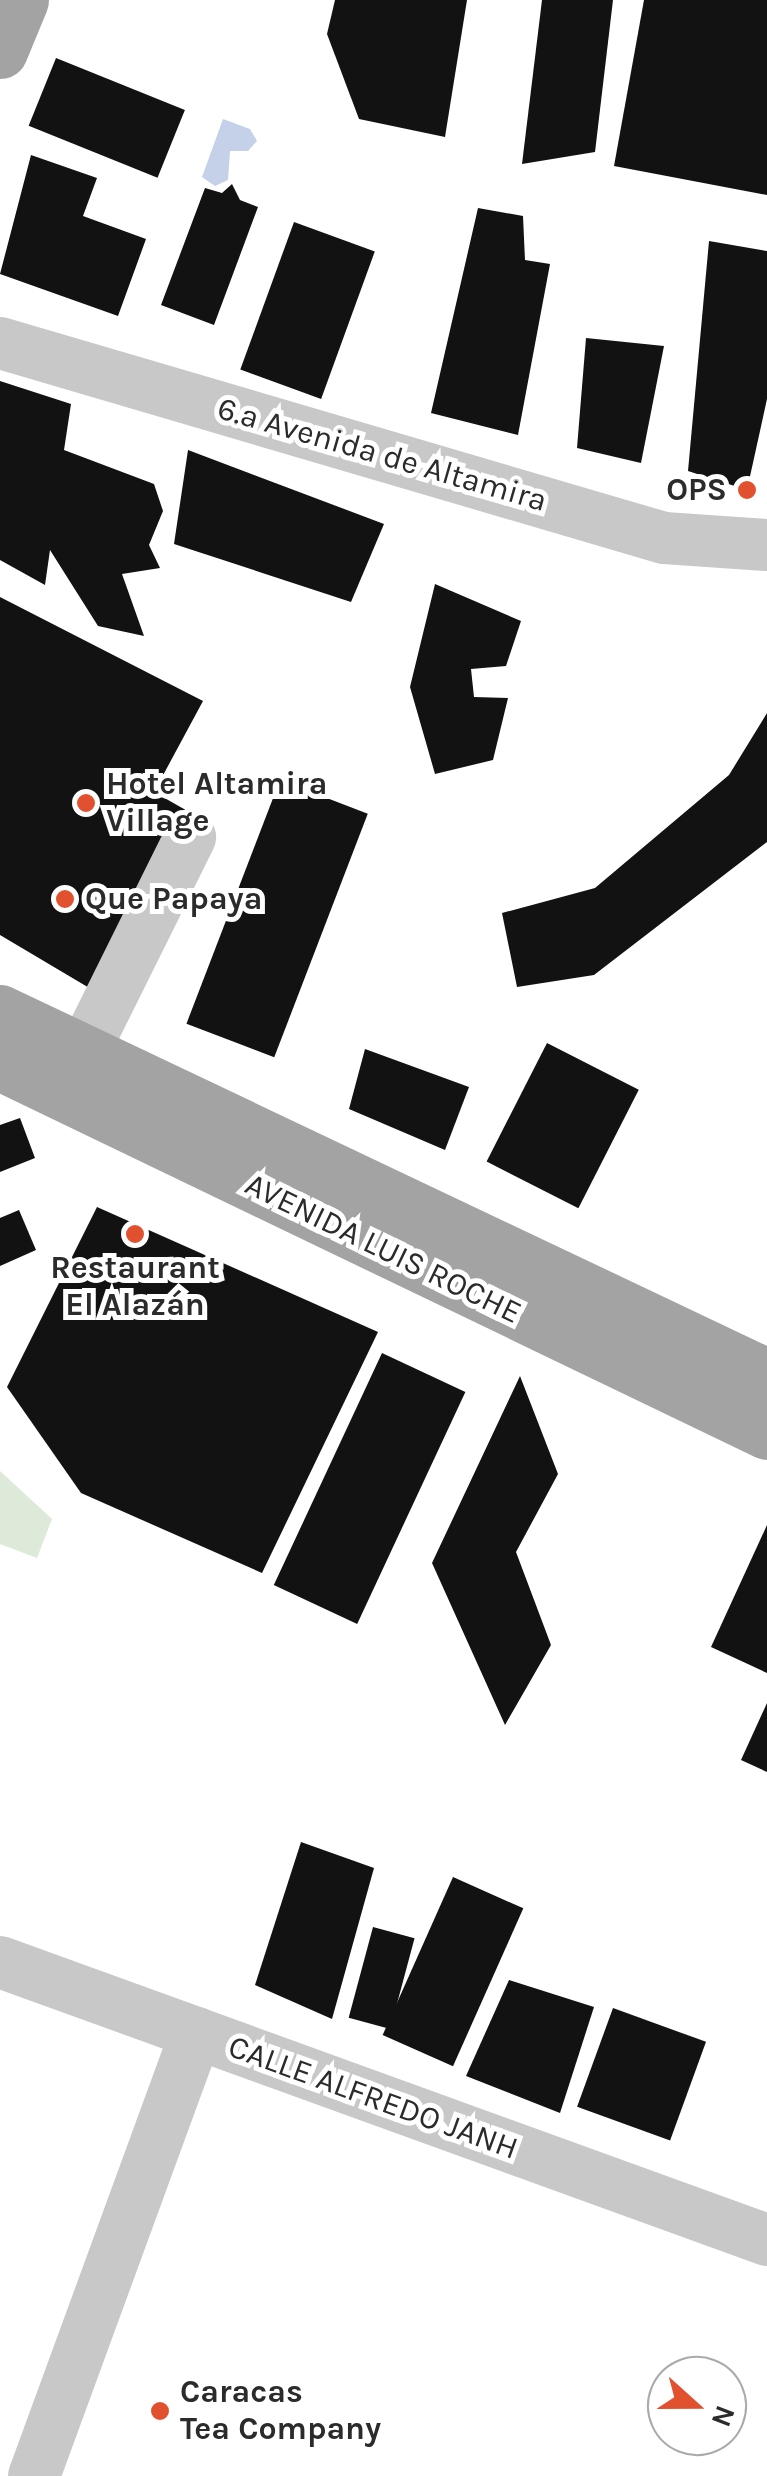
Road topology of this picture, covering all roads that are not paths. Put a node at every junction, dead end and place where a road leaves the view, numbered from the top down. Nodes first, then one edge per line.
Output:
1 (21, 0) edge
2 (0, 51) edge
3 (0, 344) edge
4 (767, 545) edge
5 (190, 837) dead end
6 (0, 1012) edge
7 (83, 1052) junction
8 (0, 1063) edge
9 (767, 1376) edge
10 (767, 1432) edge
11 (0, 1962) edge
12 (196, 2034) junction
13 (760, 2233) edge
14 (34, 2476) edge

1 - 2 main road
3 - 4 street, 6.ª Avenida de Altamira
5 - 7 street
6 - 7 main road, AVENIDA LUIS ROCHE
7 - 9 main road, AVENIDA LUIS ROCHE
8 - 10 main road, AVENIDA LUIS ROCHE
11 - 12 street, CALLE ALFREDO JANH
12 - 13 street, CALLE ALFREDO JANH
12 - 14 street

